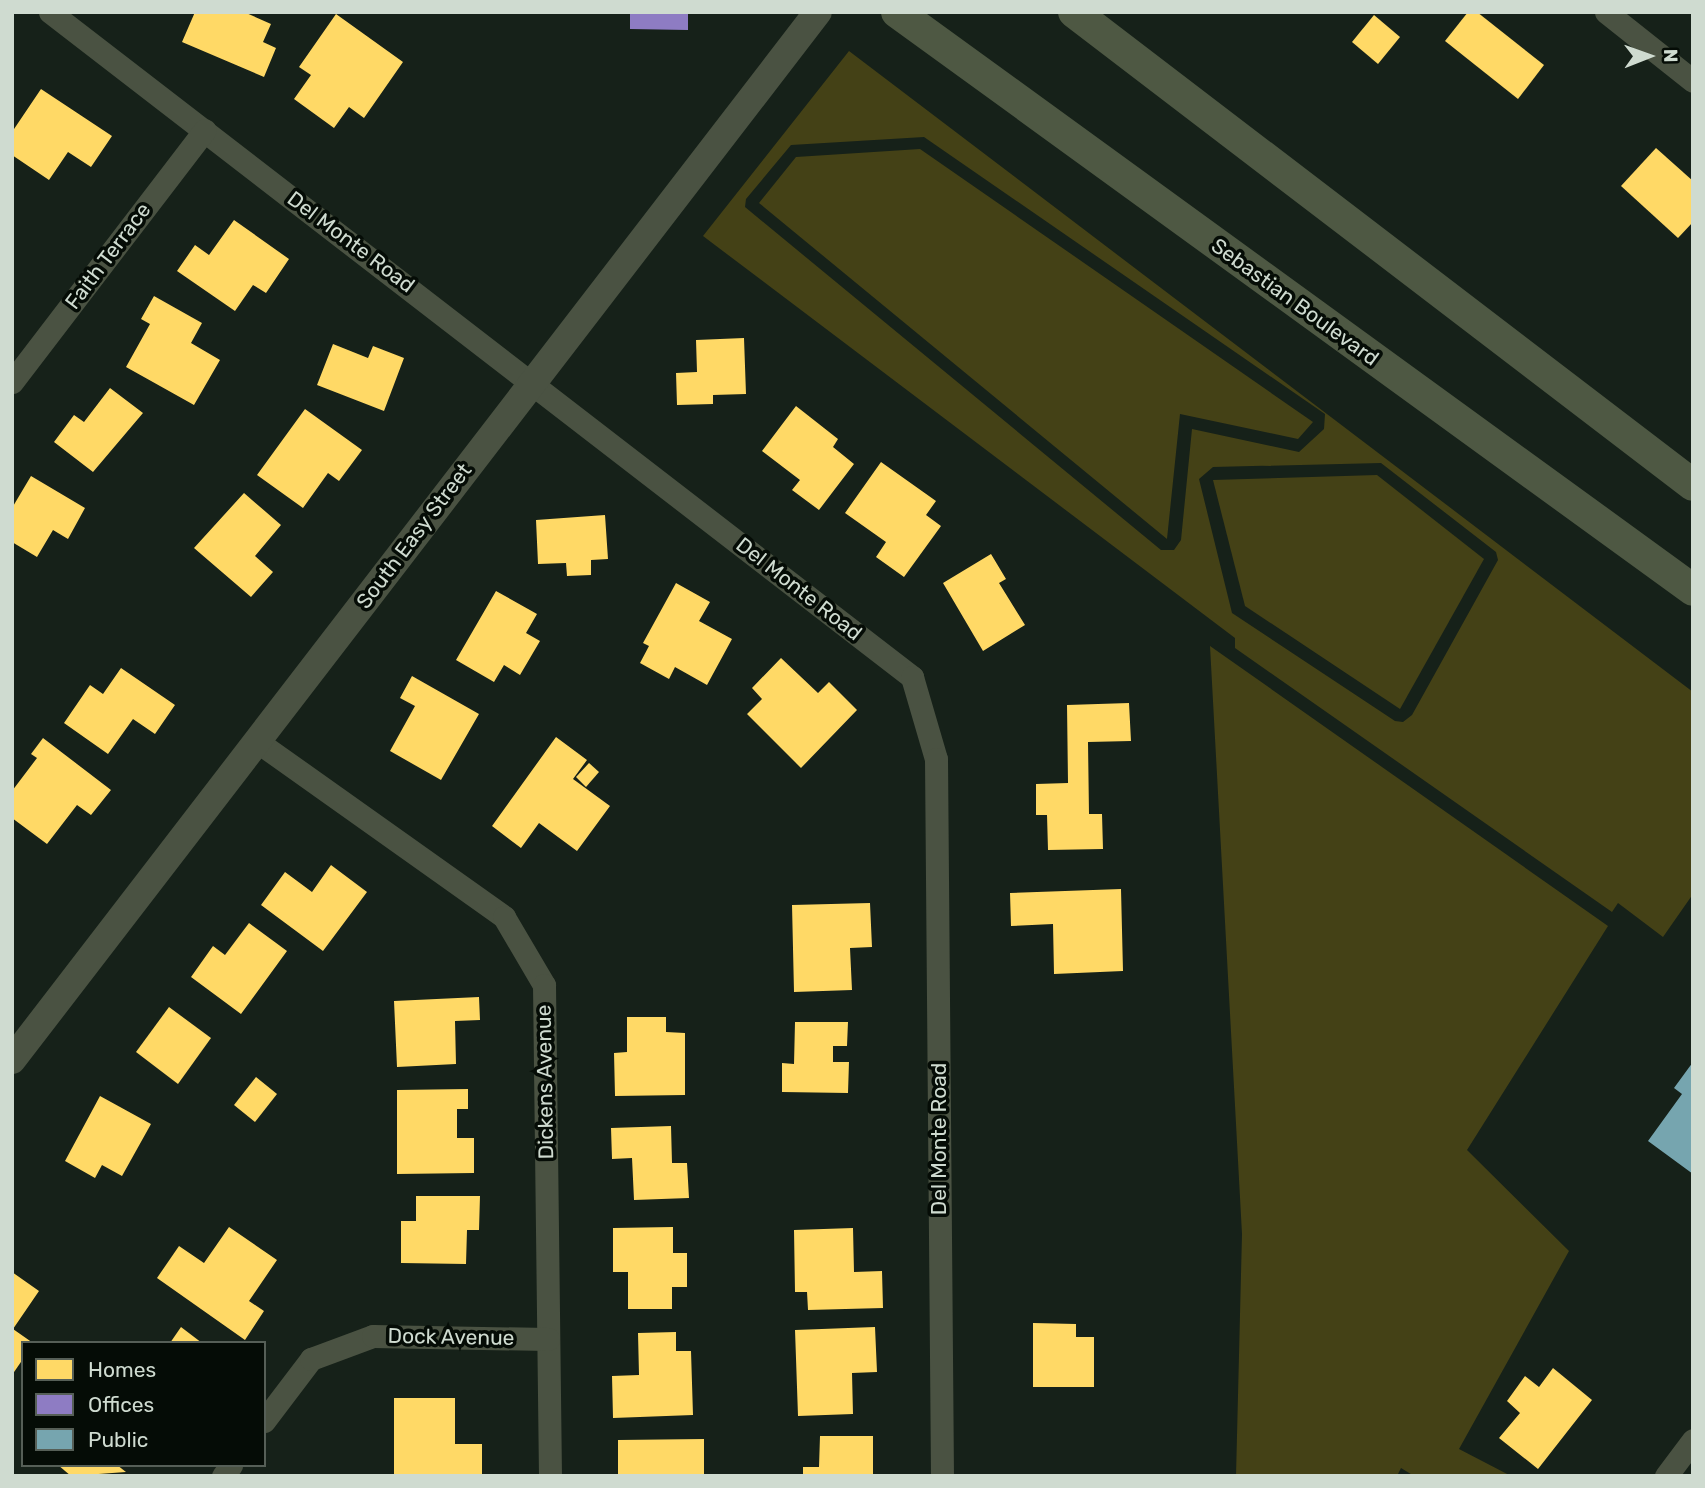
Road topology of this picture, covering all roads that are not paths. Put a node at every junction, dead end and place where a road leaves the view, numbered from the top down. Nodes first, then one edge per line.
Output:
1 (50, 12) edge
2 (818, 12) edge
3 (897, 12) edge
4 (1074, 12) edge
5 (1606, 12) edge
6 (1693, 81) edge
7 (205, 130) junction
8 (531, 381) junction
9 (12, 382) edge
10 (1693, 485) edge
11 (1693, 590) edge
12 (258, 741) junction
13 (12, 1060) edge
14 (548, 1339) junction
15 (266, 1418) edge
16 (1693, 1440) edge
17 (550, 1476) edge
18 (942, 1476) edge
19 (1666, 1476) edge

1 - 7 street, Del Monte Road
2 - 8 street, South Easy Street
3 - 11 main road, Sebastian Boulevard
4 - 10 main road
5 - 6 street
7 - 8 street, Del Monte Road
7 - 9 street, Faith Terrace
8 - 12 street, South Easy Street
8 - 18 street, Del Monte Road
12 - 13 street, South Easy Street
12 - 14 street, Dickens Avenue
14 - 15 street, Dock Avenue
14 - 17 street, Dickens Avenue
16 - 19 street

